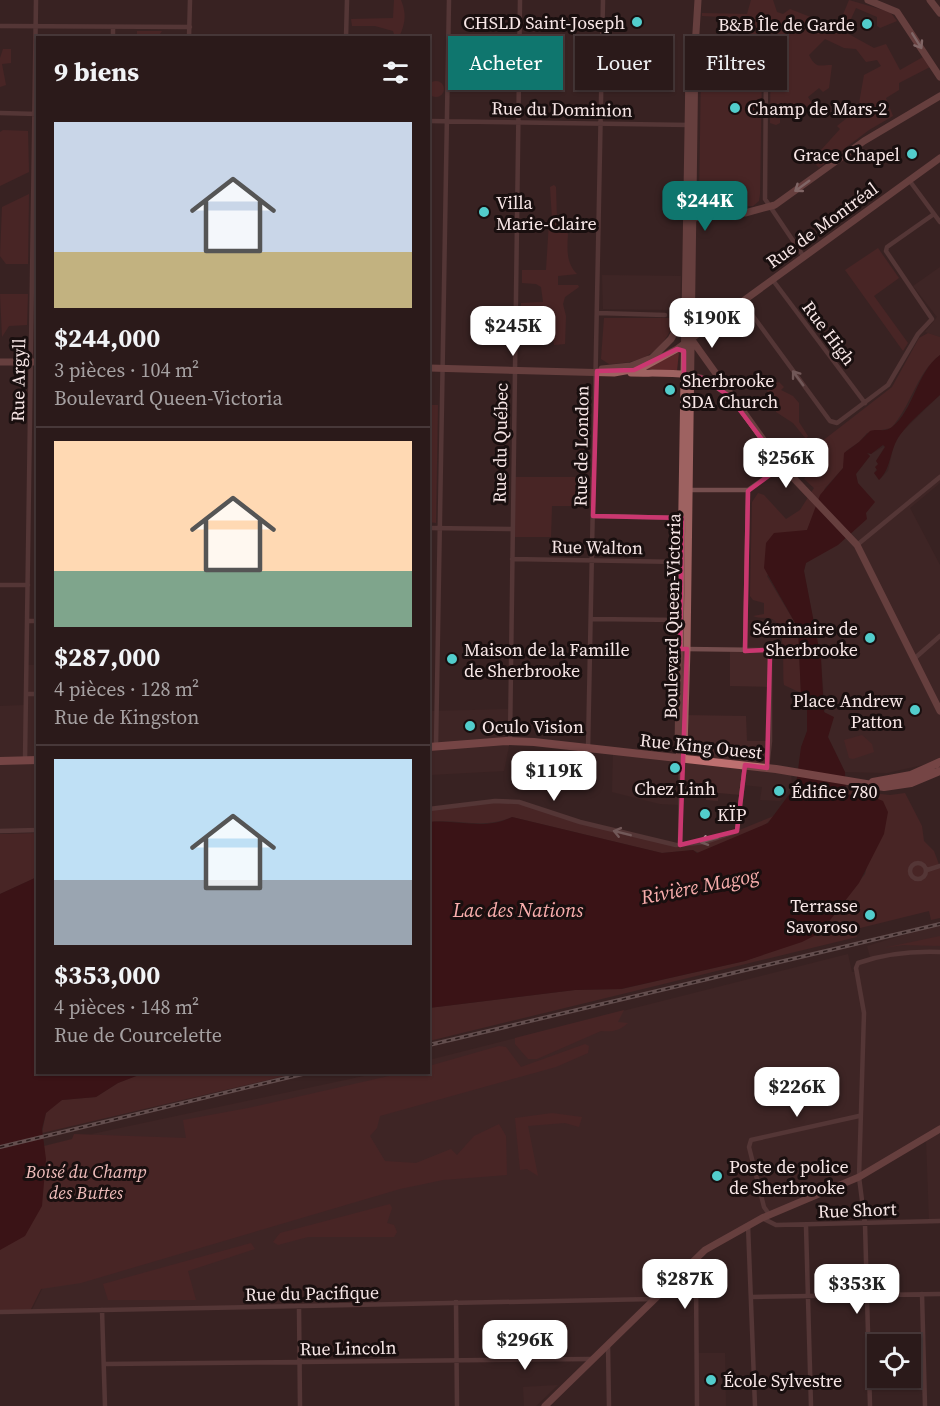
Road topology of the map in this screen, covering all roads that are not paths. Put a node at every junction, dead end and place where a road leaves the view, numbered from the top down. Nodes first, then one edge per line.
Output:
1 (36, 0) edge
2 (190, 0) edge
3 (347, 0) edge
4 (449, 0) edge
5 (520, 0) edge
6 (603, 0) edge
7 (698, 0) edge
8 (868, 0) edge
9 (930, 0) edge
10 (940, 13) edge
11 (0, 26) edge
12 (35, 26) junction
13 (113, 27) junction
14 (189, 27) junction
15 (112, 36) edge
16 (189, 36) edge
17 (346, 36) edge
18 (696, 36) edge
19 (940, 77) edge
20 (692, 90) edge
21 (766, 90) edge
22 (940, 98) edge
23 (0, 113) edge
24 (36, 114) edge
25 (430, 121) edge
26 (447, 121) junction
27 (518, 122) junction
28 (601, 123) junction
29 (691, 125) junction
30 (940, 158) edge
31 (909, 180) junction
32 (693, 200) junction
33 (769, 207) junction
34 (721, 213) junction
35 (934, 214) junction
36 (693, 218) junction
37 (940, 222) edge
38 (685, 230) junction
39 (804, 257) junction
40 (772, 279) junction
41 (742, 301) junction
42 (685, 306) junction
43 (598, 313) junction
44 (665, 315) dead end
45 (691, 338) junction
46 (684, 350) junction
47 (652, 358) junction
48 (0, 362) edge
49 (35, 362) edge
50 (430, 368) edge
51 (443, 368) junction
52 (515, 369) junction
53 (597, 370) junction
54 (711, 370) junction
55 (614, 373) junction
56 (687, 375) junction
57 (730, 397) junction
58 (865, 403) junction
59 (782, 466) junction
60 (940, 477) edge
61 (689, 490) junction
62 (748, 490) junction
63 (593, 516) junction
64 (682, 518) junction
65 (430, 528) edge
66 (441, 528) junction
67 (513, 529) junction
68 (857, 545) junction
69 (512, 559) junction
70 (592, 561) junction
71 (681, 562) junction
72 (0, 585) edge
73 (28, 585) junction
74 (591, 619) junction
75 (680, 620) junction
76 (28, 621) junction
77 (36, 621) edge
78 (940, 636) edge
79 (683, 649) junction
80 (745, 651) junction
81 (915, 658) junction
82 (430, 675) edge
83 (437, 676) junction
84 (27, 694) junction
85 (36, 694) edge
86 (940, 711) edge
87 (510, 741) junction
88 (432, 746) edge
89 (588, 749) junction
90 (681, 759) junction
91 (25, 760) junction
92 (36, 760) edge
93 (0, 761) edge
94 (940, 762) edge
95 (745, 765) junction
96 (767, 768) junction
97 (940, 771) edge
98 (868, 783) junction
99 (430, 809) edge
100 (36, 830) edge
101 (0, 831) edge
102 (680, 845) junction
103 (940, 866) edge
104 (927, 870) dead end
105 (940, 952) edge
106 (859, 1116) junction
107 (940, 1129) edge
108 (859, 1177) junction
109 (767, 1215) junction
110 (940, 1221) edge
111 (865, 1224) junction
112 (748, 1225) junction
113 (776, 1225) junction
114 (806, 1226) junction
115 (690, 1263) junction
116 (922, 1294) junction
117 (940, 1294) edge
118 (868, 1295) junction
119 (808, 1296) junction
120 (751, 1297) junction
121 (654, 1299) junction
122 (456, 1302) junction
123 (298, 1307) junction
124 (102, 1310) junction
125 (0, 1312) edge
126 (608, 1345) junction
127 (593, 1359) junction
128 (457, 1361) junction
129 (299, 1362) junction
130 (104, 1364) junction
131 (105, 1406) edge
132 (300, 1406) edge
133 (458, 1406) edge
134 (545, 1406) edge
135 (609, 1406) edge
136 (697, 1406) edge
137 (755, 1406) edge
138 (811, 1406) edge
139 (870, 1406) edge
140 (925, 1406) edge

1 - 12 street, Rue Argyll
2 - 14 street
3 - 17 street
4 - 26 street
5 - 27 street, Rue du Québec
6 - 28 street, Rue de London
7 - 18 main road, Boulevard Queen-Victoria
8 -> 19 main road
9 - 10 main road
11 - 12 street
12 - 13 street
12 - 24 street, Rue Argyll
13 - 14 street
13 - 15 street
14 - 16 street
20 - 29 main road, Boulevard Queen-Victoria
21 - 33 street
22 -> 33 main road
23 - 24 street
24 - 49 street, Rue Argyll
25 - 26 street, Rue du Dominion
26 - 27 street, Rue du Dominion
26 - 51 street
27 - 28 street, Rue du Dominion
27 - 52 street, Rue du Québec
28 - 29 street, Rue du Dominion
28 - 43 street, Rue de London
29 - 32 main road, Boulevard Queen-Victoria
29 - 38 main road, Boulevard Queen-Victoria
30 - 31 main road, Rue de Montréal
31 - 35 street
31 - 39 main road, Rue de Montréal
32 - 34 main road
32 - 36 main road, Boulevard Queen-Victoria
33 - 34 main road
33 - 39 street
34 - 36 main road
35 - 37 street
35 - 58 street
36 - 38 main road
36 - 45 main road, Boulevard Queen-Victoria
38 - 42 main road, Boulevard Queen-Victoria
39 - 40 main road, Rue de Montréal
40 - 41 main road, Rue de Montréal
40 - 58 street, Rue High
41 - 45 main road, Rue de Montréal
58 -> 41 street
42 - 46 main road, Boulevard Queen-Victoria
42 - 47 main road
43 - 44 street
43 - 53 street, Rue de London
45 - 46 main road, Rue de Montréal
45 - 46 main road, Boulevard Queen-Victoria
45 - 54 main road
46 - 47 main road
46 - 54 main road
46 - 55 main road
46 - 56 main road, Boulevard Queen-Victoria
47 - 53 main road
48 - 49 main road
49 - 73 street, Rue Argyll
50 - 51 main road
51 - 52 main road
51 - 66 street
52 - 53 main road
52 - 67 street, Rue du Québec
53 - 55 main road
53 - 63 street, Rue de London
54 - 57 main road
55 - 56 main road
56 - 57 main road
56 - 61 main road, Boulevard Queen-Victoria
56 - 64 main road, Boulevard Queen-Victoria
57 - 59 main road
59 - 62 street
59 - 68 main road
60 - 68 street
61 - 62 street
61 - 79 main road, Boulevard Queen-Victoria
62 - 80 street
63 - 64 street
63 - 70 street, Rue de London
64 - 71 main road, Boulevard Queen-Victoria
65 - 66 street
66 - 67 street
66 - 83 street
67 - 69 street, Rue du Québec
68 - 81 main road
69 - 70 street, Rue Walton
69 - 87 street, Rue du Québec
70 - 71 street, Rue Walton
70 - 74 street, Rue de London
71 - 75 main road, Boulevard Queen-Victoria
72 - 73 street
73 - 76 street, Rue Argyll
74 - 75 street
74 - 89 street, Rue de London
75 - 79 main road, Boulevard Queen-Victoria
76 - 77 street
76 - 84 street, Rue Argyll
78 - 81 street
79 - 80 street
79 - 90 main road, Boulevard Queen-Victoria
80 - 96 street
81 - 86 main road
82 - 83 street
83 - 88 street
84 - 85 street
84 - 91 street, Rue Argyll
87 - 88 main road, Rue King Ouest
87 - 89 main road, Rue King Ouest
89 - 90 main road, Rue King Ouest
90 - 95 main road, Rue King Ouest
90 - 102 street
91 - 92 main road
91 - 93 main road
94 - 98 main road
95 - 96 main road, Rue King Ouest
95 -> 102 street
96 - 98 main road, Rue King Ouest
97 - 98 main road
102 -> 99 street
100 - 101 street
103 - 104 street
105 - 106 street
106 - 108 street
106 - 109 street
107 - 108 main road
108 - 109 main road
108 - 111 street
109 - 112 main road
109 - 113 street, Rue Short
109 - 113 street
110 - 111 street, Rue Short
111 - 114 street, Rue Short
111 - 118 street
112 - 115 main road
112 - 120 street
113 - 114 street, Rue Short
114 - 119 street
115 - 121 main road
115 - 136 street
116 - 117 street
116 - 118 street
116 - 140 street
118 - 119 street
118 - 139 street
119 - 120 street
119 - 138 street
120 - 137 street
121 - 122 street, Rue du Pacifique
121 - 126 main road
122 - 123 street, Rue du Pacifique
122 - 128 street
123 - 124 street, Rue du Pacifique
123 - 129 street
124 - 125 street, Rue du Pacifique
124 - 130 street
126 - 127 main road
126 - 135 street
127 - 128 street, Rue Lincoln
127 - 134 main road
128 - 129 street, Rue Lincoln
128 - 133 street
129 - 130 street, Rue Lincoln
129 - 132 street
130 - 131 street

